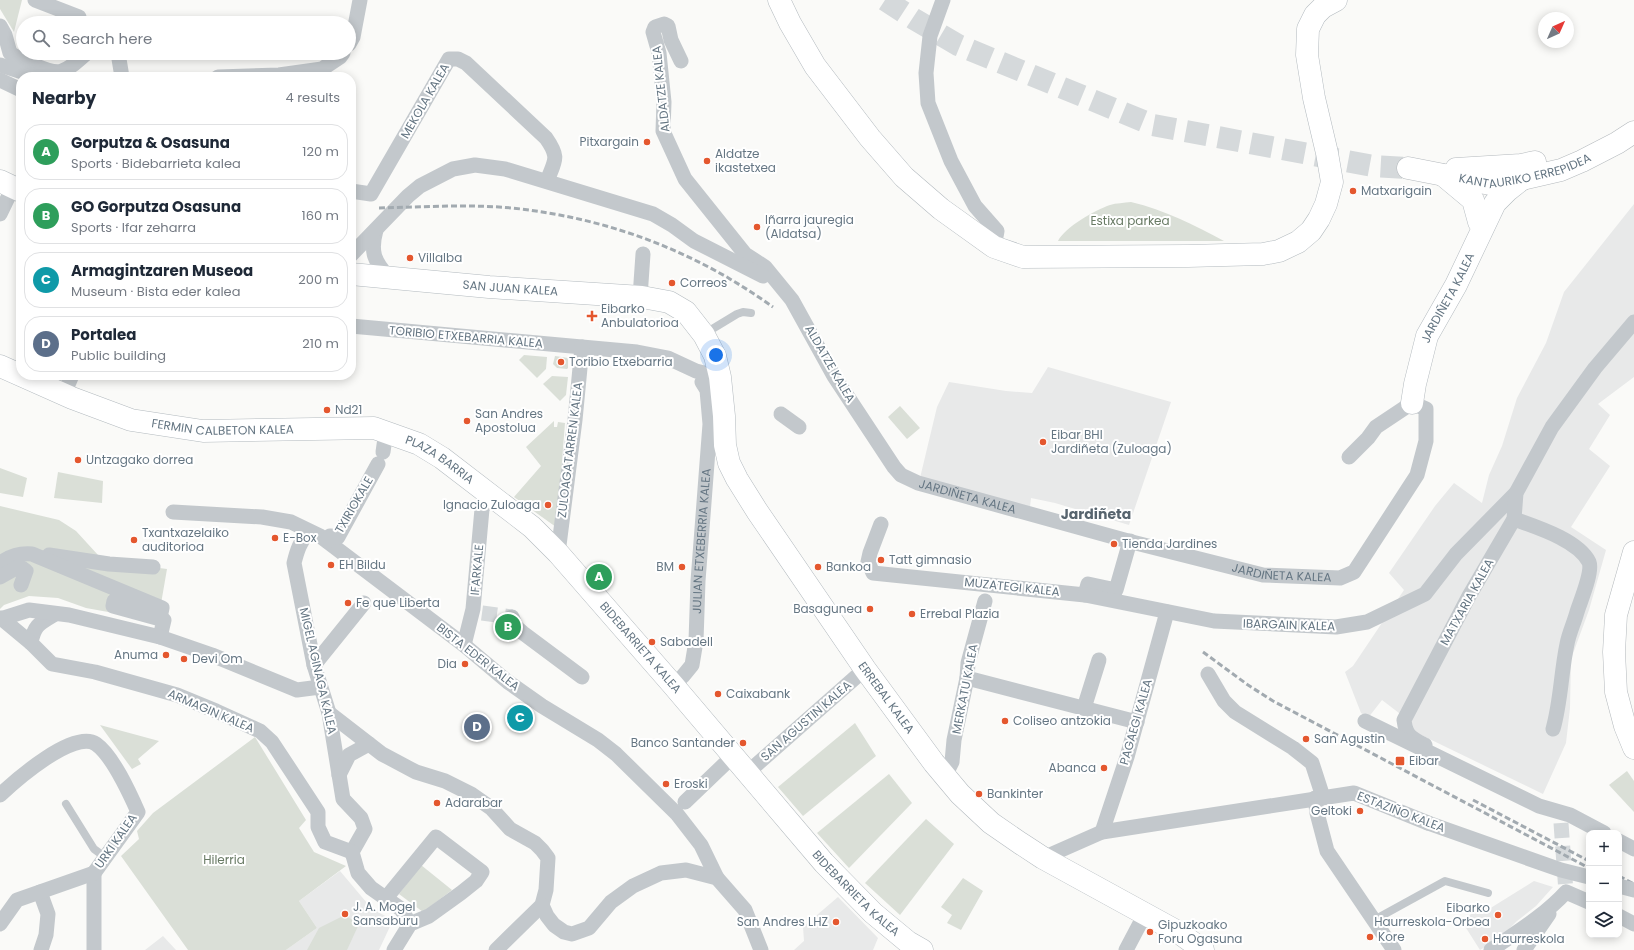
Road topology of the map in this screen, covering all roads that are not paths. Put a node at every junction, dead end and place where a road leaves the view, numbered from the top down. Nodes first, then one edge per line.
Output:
1 (35, 0) edge
2 (360, 0) edge
3 (779, 0) edge
4 (943, 0) edge
5 (1336, 0) edge
6 (76, 16) edge
7 (356, 18) edge
8 (0, 26) edge
9 (16, 58) edge
10 (21, 60) edge
11 (79, 60) edge
12 (119, 60) edge
13 (334, 60) edge
14 (681, 61) dead end
15 (0, 64) edge
16 (23, 72) edge
17 (56, 72) edge
18 (56, 72) edge
19 (121, 72) edge
20 (300, 72) edge
21 (0, 80) edge
22 (16, 88) edge
23 (1634, 122) edge
24 (1634, 132) edge
25 (1573, 152) junction
26 (1443, 175) junction
27 (1522, 179) junction
28 (547, 181) junction
29 (1490, 184) junction
30 (11, 186) edge
31 (356, 192) edge
32 (0, 214) edge
33 (1479, 228) junction
34 (376, 230) junction
35 (994, 247) junction
36 (356, 250) edge
37 (643, 254) dead end
38 (356, 275) edge
39 (389, 278) junction
40 (778, 284) junction
41 (640, 297) junction
42 (669, 302) joint
43 (751, 313) dead end
44 (1634, 322) edge
45 (356, 326) edge
46 (704, 334) junction
47 (582, 346) junction
48 (0, 366) edge
49 (16, 370) edge
50 (50, 380) edge
51 (714, 383) junction
52 (68, 385) edge
53 (1412, 403) junction
54 (780, 414) dead end
55 (799, 427) dead end
56 (880, 446) joint
57 (382, 449) junction
58 (1349, 457) dead end
59 (1516, 493) junction
60 (490, 495) junction
61 (757, 511) joint
62 (173, 512) dead end
63 (1514, 519) junction
64 (881, 524) dead end
65 (310, 532) junction
66 (327, 541) junction
67 (1130, 541) junction
68 (1634, 552) edge
69 (558, 553) junction
70 (32, 554) junction
71 (0, 562) edge
72 (153, 568) dead end
73 (0, 577) edge
74 (21, 585) dead end
75 (1085, 595) junction
76 (985, 601) dead end
77 (364, 602) dead end
78 (1167, 612) junction
79 (55, 614) junction
80 (512, 617) dead end
81 (0, 618) edge
82 (160, 637) junction
83 (464, 645) junction
84 (33, 646) junction
85 (1099, 660) dead end
86 (314, 665) junction
87 (865, 669) junction
88 (1208, 674) dead end
89 (582, 677) dead end
90 (967, 678) junction
91 (673, 685) junction
92 (320, 687) junction
93 (1084, 708) junction
94 (329, 713) junction
95 (1365, 721) dead end
96 (1137, 722) junction
97 (1553, 728) dead end
98 (1629, 733) edge
99 (369, 744) junction
100 (1634, 748) edge
101 (733, 756) junction
102 (747, 773) junction
103 (338, 775) junction
104 (945, 776) junction
105 (0, 795) edge
106 (1319, 798) junction
107 (685, 802) dead end
108 (66, 804) dead end
109 (1561, 823) tunnel mouth
110 (1598, 830) edge
111 (1107, 831) junction
112 (1622, 843) edge
113 (1634, 849) edge
114 (352, 852) junction
115 (105, 857) junction
116 (1043, 858) junction
117 (94, 873) junction
118 (1586, 876) edge
119 (718, 878) junction
120 (1622, 887) edge
121 (1634, 890) edge
122 (40, 892) junction
123 (1488, 893) dead end
124 (1562, 896) junction
125 (386, 898) junction
126 (1586, 901) edge
127 (542, 905) junction
128 (1145, 914) junction
129 (1622, 918) edge
130 (1374, 920) junction
131 (0, 924) edge
132 (410, 924) junction
133 (1634, 924) edge
134 (41, 950) edge
135 (94, 950) edge
136 (394, 950) edge
137 (496, 950) edge
138 (762, 950) edge
139 (922, 950) edge
140 (1126, 950) edge
141 (1203, 950) edge
142 (1394, 950) edge
143 (1492, 950) edge
144 (1524, 950) edge

1 - 6 street
2 - 7 street
3 - 35 main road
4 - 35 street
5 - 35 main road
8 - 9 street
10 - 17 street
11 - 18 street
12 - 19 street
13 - 20 street
14 - 40 street, ALDATZE KALEA
15 - 16 street
21 - 22 street
23 - 25 main road
24 - 27 main road, KANTAURIKO ERREPIDEA
25 - 26 main road, KANTAURIKO ERREPIDEA
25 - 29 main road
26 - 29 main road, KANTAURIKO ERREPIDEA
26 - 33 main road
27 - 29 main road, KANTAURIKO ERREPIDEA
27 - 33 main road, JARDIÑETA KALEA
28 - 31 street, MEKOLA KALEA
28 - 34 street, ALDATZE KALEA
28 - 40 street, ALDATZE KALEA
29 - 33 main road
30 - 32 street
33 - 53 main road, JARDIÑETA KALEA
34 - 36 street, ALDATZE KALEA
34 - 39 street
37 - 41 street
38 - 39 main road, SAN JUAN KALEA
39 - 41 main road, SAN JUAN KALEA
40 - 56 street, ALDATZE KALEA
41 - 42 main road, SAN JUAN KALEA
42 - 46 main road, JULIAN ETXEBERRIA KALEA
43 - 46 lane
44 - 59 street, MATXARIA KALEA
45 - 47 street, TORIBIO ETXEBARRIA KALEA
46 - 51 main road, JULIAN ETXEBERRIA KALEA
47 - 51 street
47 - 69 street, ZULOAGATARREN KALEA
48 - 49 main road, FERMIN CALBETON KALEA
50 - 52 main road, FERMIN CALBETON KALEA
51 - 61 main road, JULIAN ETXEBERRIA KALEA
51 - 91 street, JULIAN ETXEBERRIA KALEA
52 - 57 main road, FERMIN CALBETON KALEA
53 - 58 street
53 - 67 street, JARDIÑETA KALEA
54 - 55 street
56 - 67 street, JARDIÑETA KALEA
57 - 60 main road, PLAZA BARRIA
57 - 66 street, TXIRIOKALE
59 - 63 street, MATXARIA KALEA
59 - 78 street, IBARGAIN KALEA
60 - 69 main road, BIDEBARRIETA KALEA
60 - 83 street, IFARKALE
61 - 87 main road, ERREBAL KALEA
62 - 65 street, BISTA EDER KALEA
63 - 97 street
63 - 109 street, MATXARIA KALEA
64 - 75 street, MUZATEGI KALEA
65 - 66 street, BISTA EDER KALEA
65 - 86 street, MIGEL AGINAGA KALEA
66 - 83 street, BISTA EDER KALEA
67 - 75 street
68 - 98 main road
69 - 91 main road, BIDEBARRIETA KALEA
70 - 71 street
70 - 72 street
70 - 82 street
73 - 74 street
75 - 78 street, IBARGAIN KALEA
76 - 90 street, MERKATU KALEA
77 - 86 street
78 - 96 street, PAGAEGI KALEA
79 - 81 street
79 - 82 street
79 - 84 street
80 - 89 street
81 - 84 street, ARMAGIN KALEA
82 - 92 street
83 - 119 street, BISTA EDER KALEA
84 - 114 street, ARMAGIN KALEA
85 - 93 street
86 - 92 street, MIGEL AGINAGA KALEA
87 - 102 street, SAN AGUSTIN KALEA
87 - 104 main road, ERREBAL KALEA
88 - 106 street
90 - 93 street
90 - 104 street, MERKATU KALEA
91 - 101 main road, BIDEBARRIETA KALEA
92 - 94 street, MIGEL AGINAGA KALEA
93 - 96 street
94 - 99 street
94 - 103 street, MIGEL AGINAGA KALEA
95 - 110 street, bridge
96 - 111 street, PAGAEGI KALEA
98 - 100 main road
99 - 103 street
99 - 127 street
101 - 102 main road, BIDEBARRIETA KALEA
101 - 107 street
102 - 139 main road, BIDEBARRIETA KALEA
103 - 114 street, MIGEL AGINAGA KALEA
104 - 116 main road, ERREBAL KALEA
105 - 115 street, URKI KALEA
106 - 111 street, ESTAZIÑO KALEA
106 - 118 street, ESTAZIÑO KALEA, bridge
106 - 130 street
108 - 115 lane
111 - 116 street, ESTAZIÑO KALEA
112 - 113 street
114 - 125 street
115 - 117 street, URKI KALEA
116 - 128 main road, ERREBAL KALEA
117 - 122 street
117 - 135 street
119 - 127 street
119 - 138 street, BISTA EDER KALEA
120 - 121 street, bridge
122 - 131 street
122 - 134 street
123 - 130 lane
124 - 126 street
124 - 143 street
124 - 144 street
125 - 132 street
125 - 132 street
127 - 137 street
128 - 140 street
128 - 141 main road, ERREBAL KALEA
129 - 133 street
130 - 142 street
132 - 136 street

